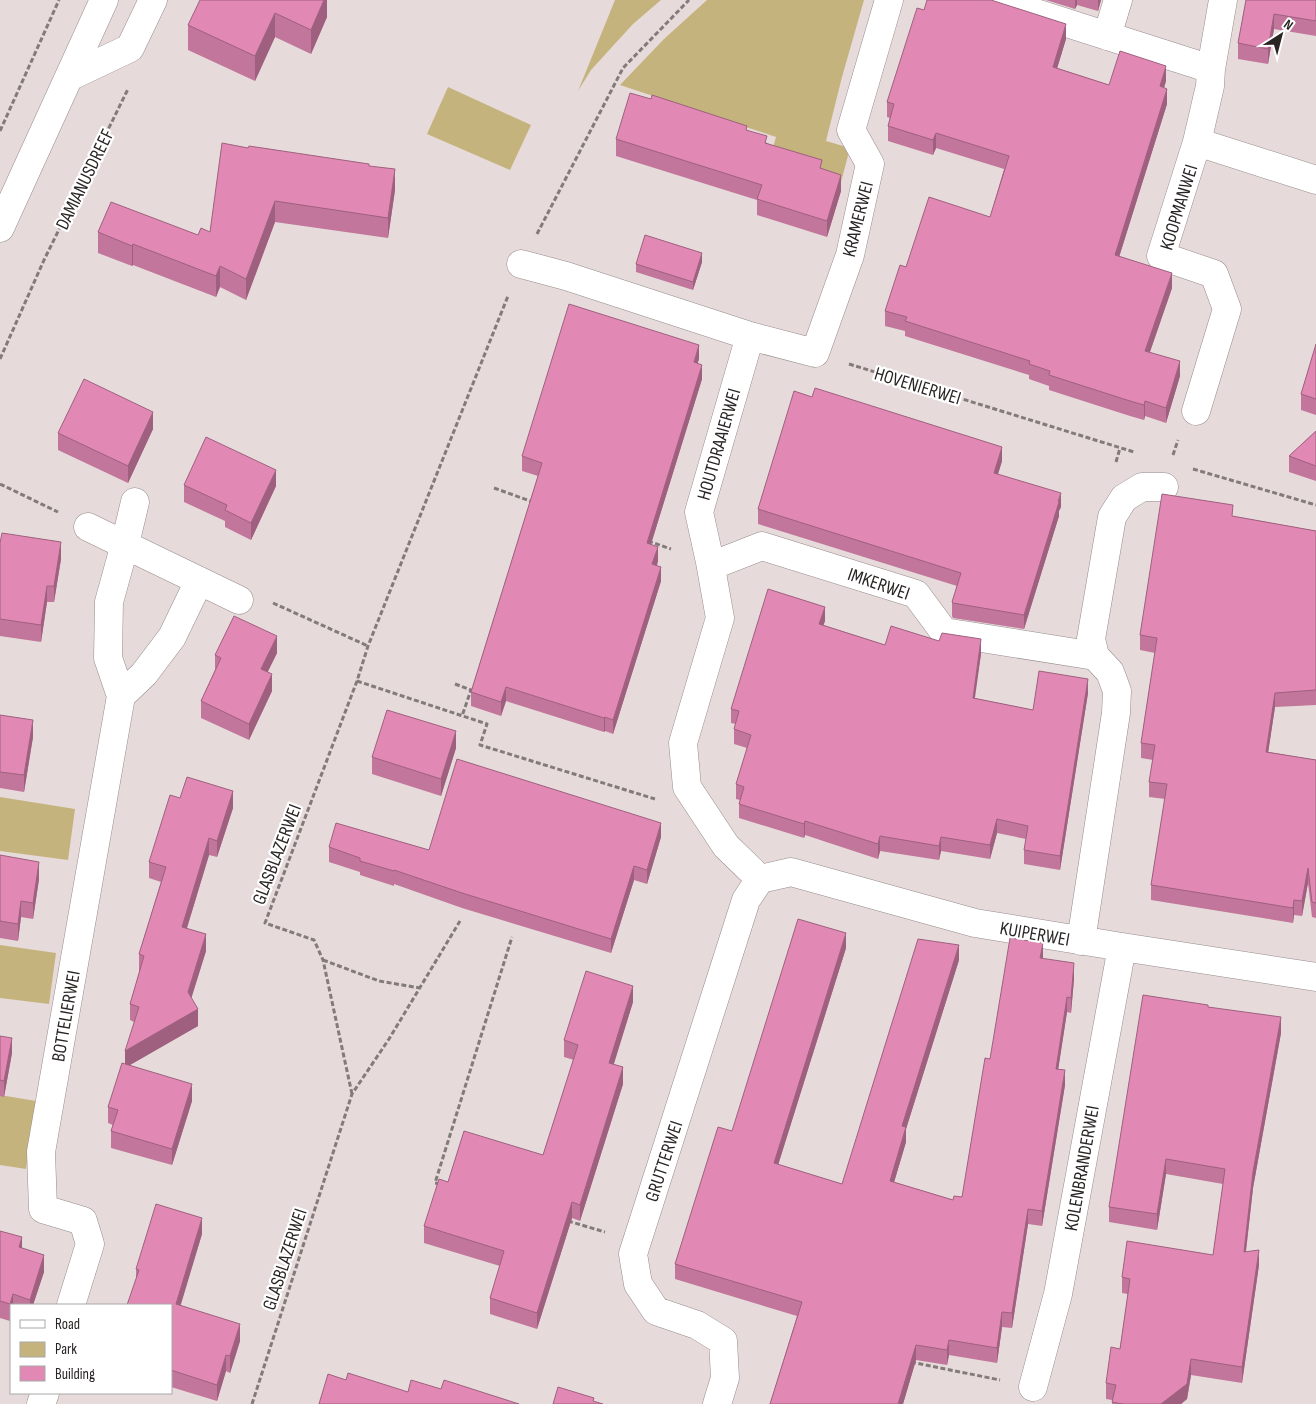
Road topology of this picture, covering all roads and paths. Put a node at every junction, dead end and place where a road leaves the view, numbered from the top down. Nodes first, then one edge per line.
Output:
1 (59, 0) edge
2 (104, 0) edge
3 (153, 0) edge
4 (689, 0) edge
5 (889, 0) edge
6 (995, 0) edge
7 (1118, 0) edge
8 (1223, 0) edge
9 (1107, 36) junction
10 (1211, 69) junction
11 (69, 77) junction
12 (130, 86) dead end
13 (0, 131) edge
14 (1197, 142) junction
15 (1316, 180) edge
16 (0, 228) edge
17 (521, 264) junction
18 (750, 336) junction
19 (815, 353) junction
20 (0, 359) edge
21 (1196, 411) dead end
22 (1137, 453) dead end
23 (1189, 468) dead end
24 (0, 484) edge
25 (1164, 487) dead end
26 (494, 488) dead end
27 (135, 502) dead end
28 (541, 504) edge
29 (1316, 505) edge
30 (88, 527) joint
31 (644, 540) edge
32 (125, 544) junction
33 (710, 564) junction
34 (199, 581) junction
35 (239, 600) joint
36 (368, 646) junction
37 (1095, 656) junction
38 (356, 681) junction
39 (455, 684) dead end
40 (120, 696) junction
41 (462, 716) junction
42 (687, 787) junction
43 (760, 879) junction
44 (460, 921) dead end
45 (512, 937) dead end
46 (1081, 941) junction
47 (1122, 947) junction
48 (323, 960) junction
49 (1316, 977) edge
50 (420, 988) junction
51 (352, 1094) junction
52 (445, 1186) edge
53 (560, 1219) edge
54 (637, 1241) junction
55 (71, 1304) edge
56 (905, 1360) edge
57 (1033, 1386) joint
58 (252, 1404) edge
59 (718, 1404) edge

1 - 13 path
2 - 11 street
3 - 11 street
4 - 17 path
5 - 19 street, KRAMERWEI
6 - 9 street
7 - 9 street
8 - 10 street
9 - 10 street
10 - 14 street
11 - 16 street
12 - 20 path, DAMIANUSDREEF
14 - 15 street, KOOPMANWEI
14 - 21 street, KOOPMANWEI
17 - 18 street
17 - 36 path
18 - 19 street
18 - 33 street, HOUTDRAAIERWEI
19 - 22 path, HOVENIERWEI
23 - 29 path
24 - 30 path
25 - 37 street
26 - 28 path
27 - 32 street, BOTTELIERWEI
30 - 32 street
31 - 33 path
32 - 34 street
32 - 40 street, BOTTELIERWEI
33 - 37 street, IMKERWEI
33 - 42 street, HOUTDRAAIERWEI
34 - 35 street
34 - 40 street
35 - 36 path
36 - 38 path
37 - 46 street
38 - 41 path
38 - 48 path, GLASBLAZERWEI
39 - 41 path
40 - 55 street, BOTTELIERWEI
41 - 42 path
42 - 43 street, HOUTDRAAIERWEI
43 - 46 street, KUIPERWEI
43 - 54 street, GRUTTERWEI
44 - 50 path, GLASBLAZERWEI
45 - 52 path
46 - 47 street, KUIPERWEI
47 - 49 street, KUIPERWEI
47 - 57 street, KOLENBRANDERWEI
48 - 50 path
48 - 51 path, GLASBLAZERWEI
50 - 51 path, GLASBLAZERWEI
51 - 58 path, GLASBLAZERWEI
53 - 54 path
54 - 59 street, GRUTTERWEI
56 - 57 path

